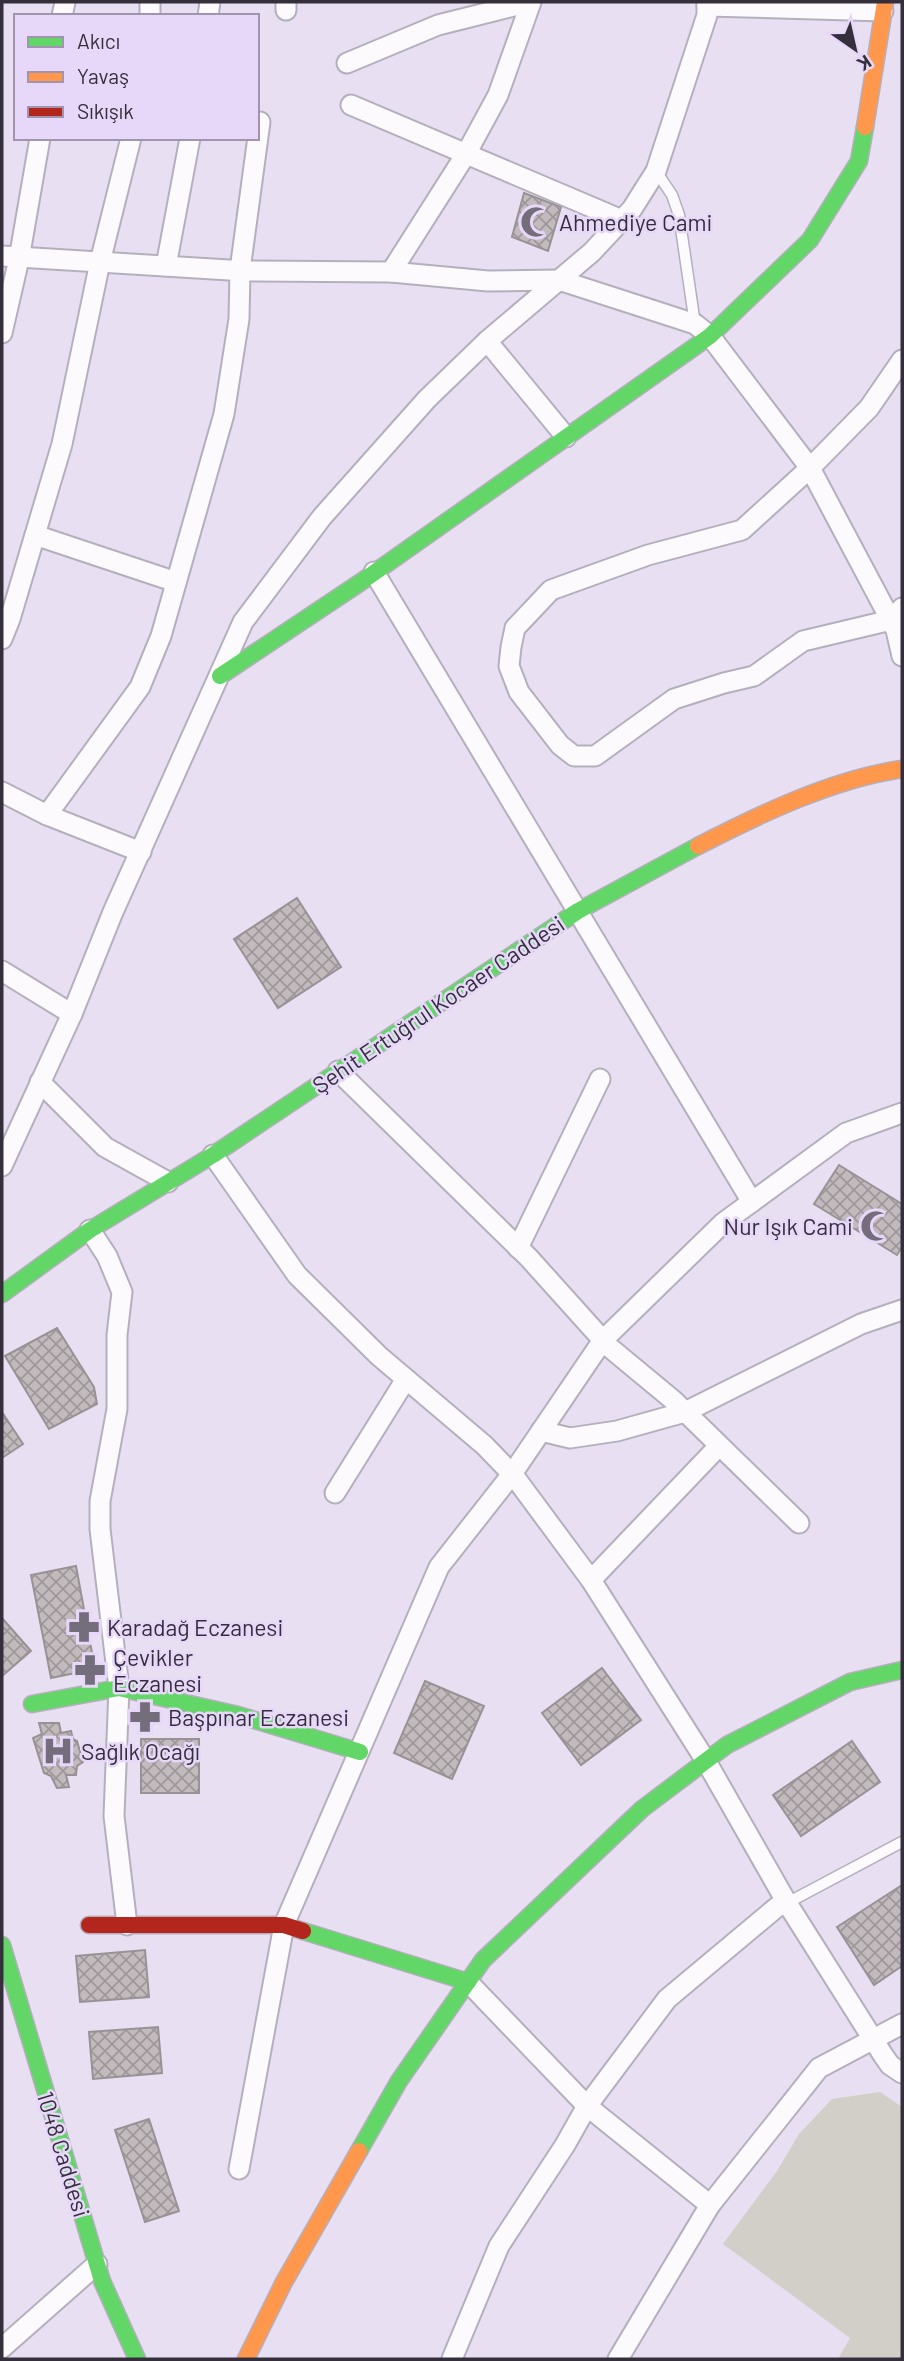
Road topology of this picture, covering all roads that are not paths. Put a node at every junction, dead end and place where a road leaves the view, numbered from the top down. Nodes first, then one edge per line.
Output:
1 (531, 2) edge
2 (707, 4) edge
3 (884, 7) edge
4 (347, 63) dead end
5 (351, 105) dead end
6 (260, 122) dead end
7 (259, 129) edge
8 (39, 140) edge
9 (130, 140) edge
10 (190, 140) edge
11 (258, 140) edge
12 (466, 154) junction
13 (656, 171) junction
14 (622, 220) junction
15 (10, 257) edge
16 (100, 262) junction
17 (166, 266) junction
18 (240, 270) junction
19 (391, 272) junction
20 (559, 280) junction
21 (703, 330) junction
22 (2, 333) edge
23 (487, 341) junction
24 (902, 360) edge
25 (566, 437) junction
26 (810, 468) junction
27 (35, 535) junction
28 (373, 572) junction
29 (176, 582) junction
30 (896, 614) edge
31 (2, 639) edge
32 (902, 656) edge
33 (220, 676) junction
34 (902, 769) edge
35 (2, 792) edge
36 (47, 815) junction
37 (141, 852) junction
38 (578, 911) junction
39 (2, 971) edge
40 (72, 1014) junction
41 (338, 1071) junction
42 (600, 1079) dead end
43 (40, 1082) junction
44 (902, 1113) edge
45 (213, 1155) junction
46 (2, 1166) edge
47 (168, 1182) junction
48 (752, 1202) junction
49 (90, 1230) junction
50 (518, 1248) junction
51 (2, 1294) edge
52 (902, 1310) edge
53 (603, 1340) junction
54 (406, 1379) junction
55 (685, 1412) junction
56 (541, 1431) junction
57 (719, 1446) junction
58 (512, 1474) junction
59 (335, 1493) dead end
60 (799, 1523) dead end
61 (591, 1580) junction
62 (902, 1670) edge
63 (119, 1688) junction
64 (32, 1704) dead end
65 (359, 1752) junction
66 (706, 1761) junction
67 (902, 1842) edge
68 (787, 1903) junction
69 (89, 1925) dead end
70 (127, 1925) junction
71 (284, 1925) junction
72 (2, 1945) edge
73 (6, 1980) edge
74 (468, 1982) junction
75 (902, 2024) edge
76 (874, 2038) junction
77 (902, 2073) edge
78 (587, 2106) junction
79 (239, 2169) dead end
80 (710, 2205) junction
81 (97, 2264) junction
82 (2, 2348) edge
83 (137, 2359) edge
84 (246, 2359) edge
85 (452, 2359) edge
86 (618, 2359) edge

1 - 4 street
1 - 12 street
2 - 3 street
2 - 13 street
3 - 21 street
5 - 12 street
6 - 7 street
8 - 15 street
9 - 16 street
10 - 17 street
11 - 18 street
12 - 14 street
12 - 19 street
13 - 14 street
13 - 21 lane
14 - 20 street
15 - 16 street
15 - 22 street
16 - 17 street
16 - 27 street
17 - 18 street
18 - 19 street
18 - 29 street
19 - 20 street
20 - 21 street
20 - 23 street
21 - 25 street
21 - 26 street
23 - 25 street
23 - 33 street
24 - 26 street
25 - 28 street
26 - 30 street
26 - 30 street
27 - 29 street
27 - 31 street
28 - 33 street
28 - 38 street
29 - 36 street
30 - 32 street
33 - 37 street
34 - 38 street, Şehit Ertuğrul Kocaer Caddesi
35 - 36 street
36 - 37 street
37 - 40 street
38 - 41 street, Şehit Ertuğrul Kocaer Caddesi
38 - 48 street
39 - 40 street
40 - 43 street
41 - 45 street, Şehit Ertuğrul Kocaer Caddesi
41 - 50 street
42 - 50 street
43 - 46 street
43 - 47 street
44 - 48 street
45 - 47 street, Şehit Ertuğrul Kocaer Caddesi
45 - 54 street
47 - 49 street, Şehit Ertuğrul Kocaer Caddesi
48 - 53 street
49 - 51 street, Şehit Ertuğrul Kocaer Caddesi
49 - 63 street
50 - 53 street
52 - 55 street
53 - 55 street
53 - 56 street
54 - 58 street
54 - 59 street
55 - 56 street
55 - 57 street
56 - 58 street
57 - 60 street
57 - 61 street
58 - 61 street
58 - 65 street
61 - 66 street
62 - 66 street
63 - 64 street
63 - 65 street
63 - 70 street
65 - 71 street
66 - 68 street
66 - 74 street
67 - 68 lane
68 - 76 street
68 - 78 street
69 - 70 street
70 - 71 street
71 - 74 street
71 - 79 street
72 - 73 street, 1048 Caddesi
73 - 81 street, 1048 Caddesi
74 - 78 street
74 - 84 street
75 - 76 street
76 - 77 street
76 - 80 street
78 - 80 street
78 - 85 street
80 - 86 street
81 - 82 street
81 - 83 street, 1048 Caddesi

